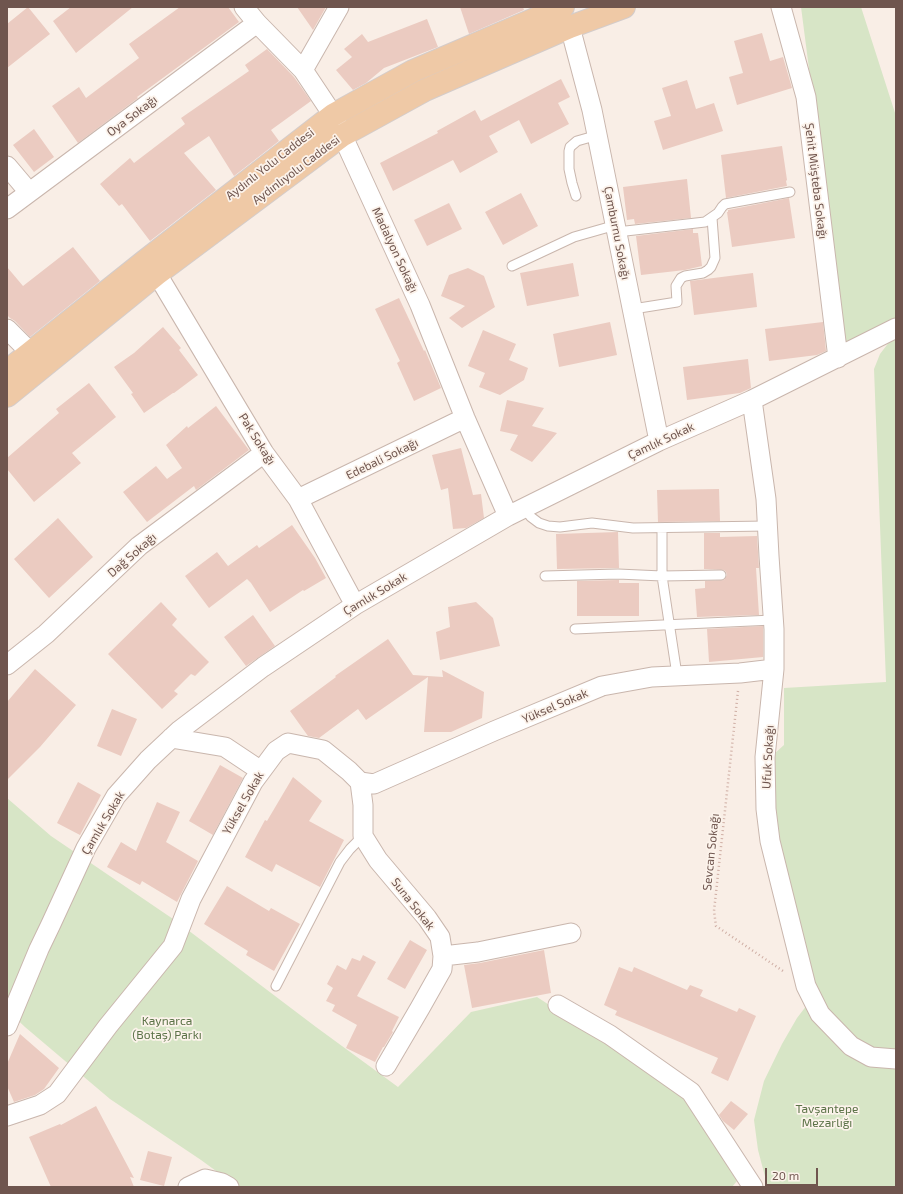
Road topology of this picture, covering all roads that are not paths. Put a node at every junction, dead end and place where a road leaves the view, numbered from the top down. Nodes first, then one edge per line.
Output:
1 (244, 7) edge
2 (339, 7) edge
3 (624, 7) edge
4 (781, 7) edge
5 (567, 17) edge
6 (257, 23) junction
7 (303, 70) junction
8 (334, 115) junction
9 (343, 135) junction
10 (598, 135) junction
11 (7, 166) edge
12 (29, 192) junction
13 (790, 192) dead end
14 (576, 196) dead end
15 (7, 209) edge
16 (712, 218) junction
17 (616, 228) junction
18 (512, 266) dead end
19 (157, 274) junction
20 (633, 309) junction
21 (7, 328) edge
22 (896, 328) edge
23 (30, 352) junction
24 (838, 358) junction
25 (7, 371) edge
26 (7, 396) edge
27 (752, 400) junction
28 (465, 418) junction
29 (659, 440) junction
30 (264, 453) junction
31 (298, 500) junction
32 (516, 512) junction
33 (767, 526) junction
34 (662, 528) junction
35 (721, 575) dead end
36 (545, 576) dead end
37 (662, 576) junction
38 (355, 605) junction
39 (773, 620) junction
40 (669, 625) junction
41 (575, 629) dead end
42 (7, 665) edge
43 (774, 669) junction
44 (677, 675) junction
45 (170, 738) junction
46 (261, 771) junction
47 (360, 782) junction
48 (363, 836) junction
49 (571, 933) dead end
50 (443, 956) junction
51 (276, 986) dead end
52 (558, 1005) dead end
53 (7, 1026) edge
54 (896, 1060) edge
55 (386, 1066) dead end
56 (7, 1116) edge
57 (188, 1187) edge
58 (228, 1187) edge
59 (753, 1187) edge

1 - 6 street, Madalyon Sokağı
2 - 7 street
3 - 5 main road, Aydınlıyolu Caddesi
4 - 24 street, Şehit Müşteba Sokağı
5 - 8 main road, Aydınlı Yolu Caddesi
5 - 9 main road, Aydınlıyolu Caddesi
5 - 10 street, Çamburnu Sokağı
6 - 7 street, Madalyon Sokağı
6 - 12 street, Oya Sokağı
7 - 8 street, Madalyon Sokağı
8 - 9 street, Madalyon Sokağı
8 - 23 main road, Aydınlı Yolu Caddesi
9 - 19 main road, Aydınlıyolu Caddesi
9 - 28 street, Madalyon Sokağı
10 - 14 lane
10 - 17 street, Çamburnu Sokağı
11 - 12 street
12 - 15 street, Oya Sokağı
13 - 16 lane
16 - 17 lane
16 - 20 lane
17 - 18 lane
17 - 20 street, Çamburnu Sokağı
19 - 26 main road, Aydınlıyolu Caddesi
19 - 30 street, Pak Sokağı
20 - 29 street, Çamburnu Sokağı
21 - 23 street
22 - 24 street, Çamlık Sokak
23 - 25 main road, Aydınlı Yolu Caddesi
24 - 27 street, Çamlık Sokak
27 - 29 street, Çamlık Sokak
27 - 33 street, Ufuk Sokağı
28 - 31 street, Edebali Sokağı
28 - 32 street, Madalyon Sokağı
29 - 32 street, Çamlık Sokak
30 - 31 street, Pak Sokağı
30 - 42 street, Dağ Sokağı
31 - 38 street, Pak Sokağı
32 - 34 lane
32 - 38 street, Çamlık Sokak
33 - 34 lane
33 - 39 street, Ufuk Sokağı
34 - 37 lane
35 - 37 lane
36 - 37 lane
37 - 40 lane
38 - 45 street, Çamlık Sokak
39 - 40 lane
39 - 43 street, Ufuk Sokağı
40 - 41 lane
40 - 44 lane
43 - 44 street, Yüksel Sokak
43 - 54 street, Ufuk Sokağı
44 - 47 street, Yüksel Sokak
45 - 46 street
45 - 53 street, Çamlık Sokak
46 - 47 street, Yüksel Sokak
46 - 56 street, Yüksel Sokak
47 - 48 street
48 - 50 street, Suna Sokak
48 - 51 lane
49 - 50 street
50 - 55 street, Suna Sokak
52 - 59 street
57 - 58 street

